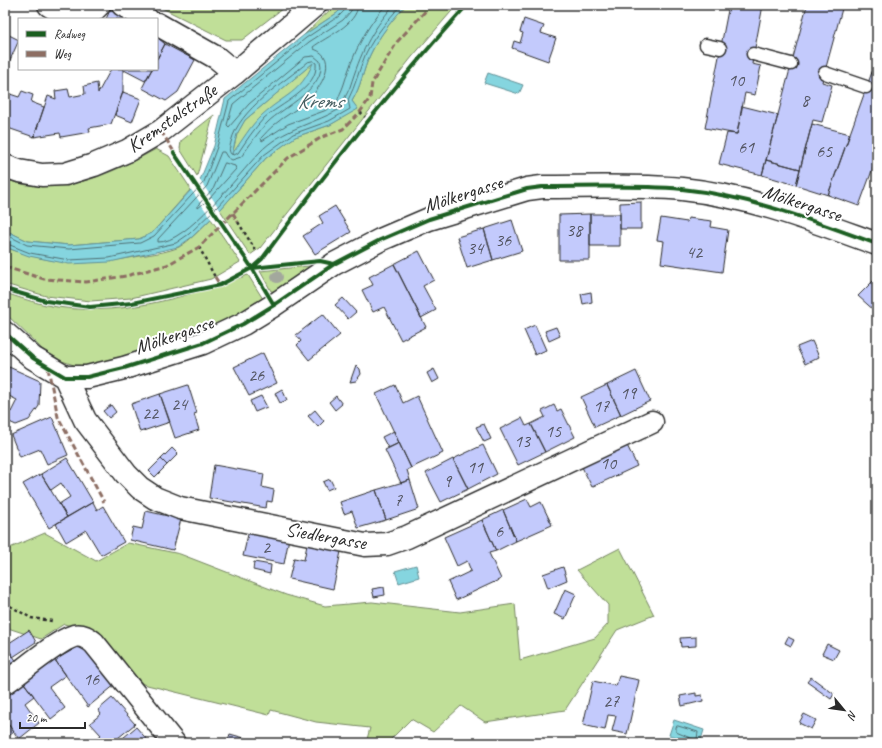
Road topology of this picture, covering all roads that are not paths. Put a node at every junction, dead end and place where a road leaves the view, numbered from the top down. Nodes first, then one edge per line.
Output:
1 (49, 5) edge
2 (99, 5) edge
3 (123, 5) edge
4 (316, 5) edge
5 (70, 18) edge
6 (86, 18) edge
7 (146, 18) edge
8 (158, 25) edge
9 (706, 45) dead end
10 (720, 48) dead end
11 (753, 54) dead end
12 (791, 64) dead end
13 (235, 73) junction
14 (825, 73) dead end
15 (866, 87) dead end
16 (5, 166) edge
17 (877, 244) edge
18 (5, 333) edge
19 (65, 377) junction
20 (652, 422) dead end
21 (5, 683) edge
22 (174, 743) edge

1 - 5 street
2 - 6 street
3 - 7 street
4 - 13 street, Kremstalstraße
8 - 13 street
9 - 10 lane
11 - 12 lane
13 - 16 street, Kremstalstraße
14 - 15 lane
17 - 19 street, Mölkergasse
18 - 19 street
19 - 20 street, Siedlergasse
21 - 22 street

